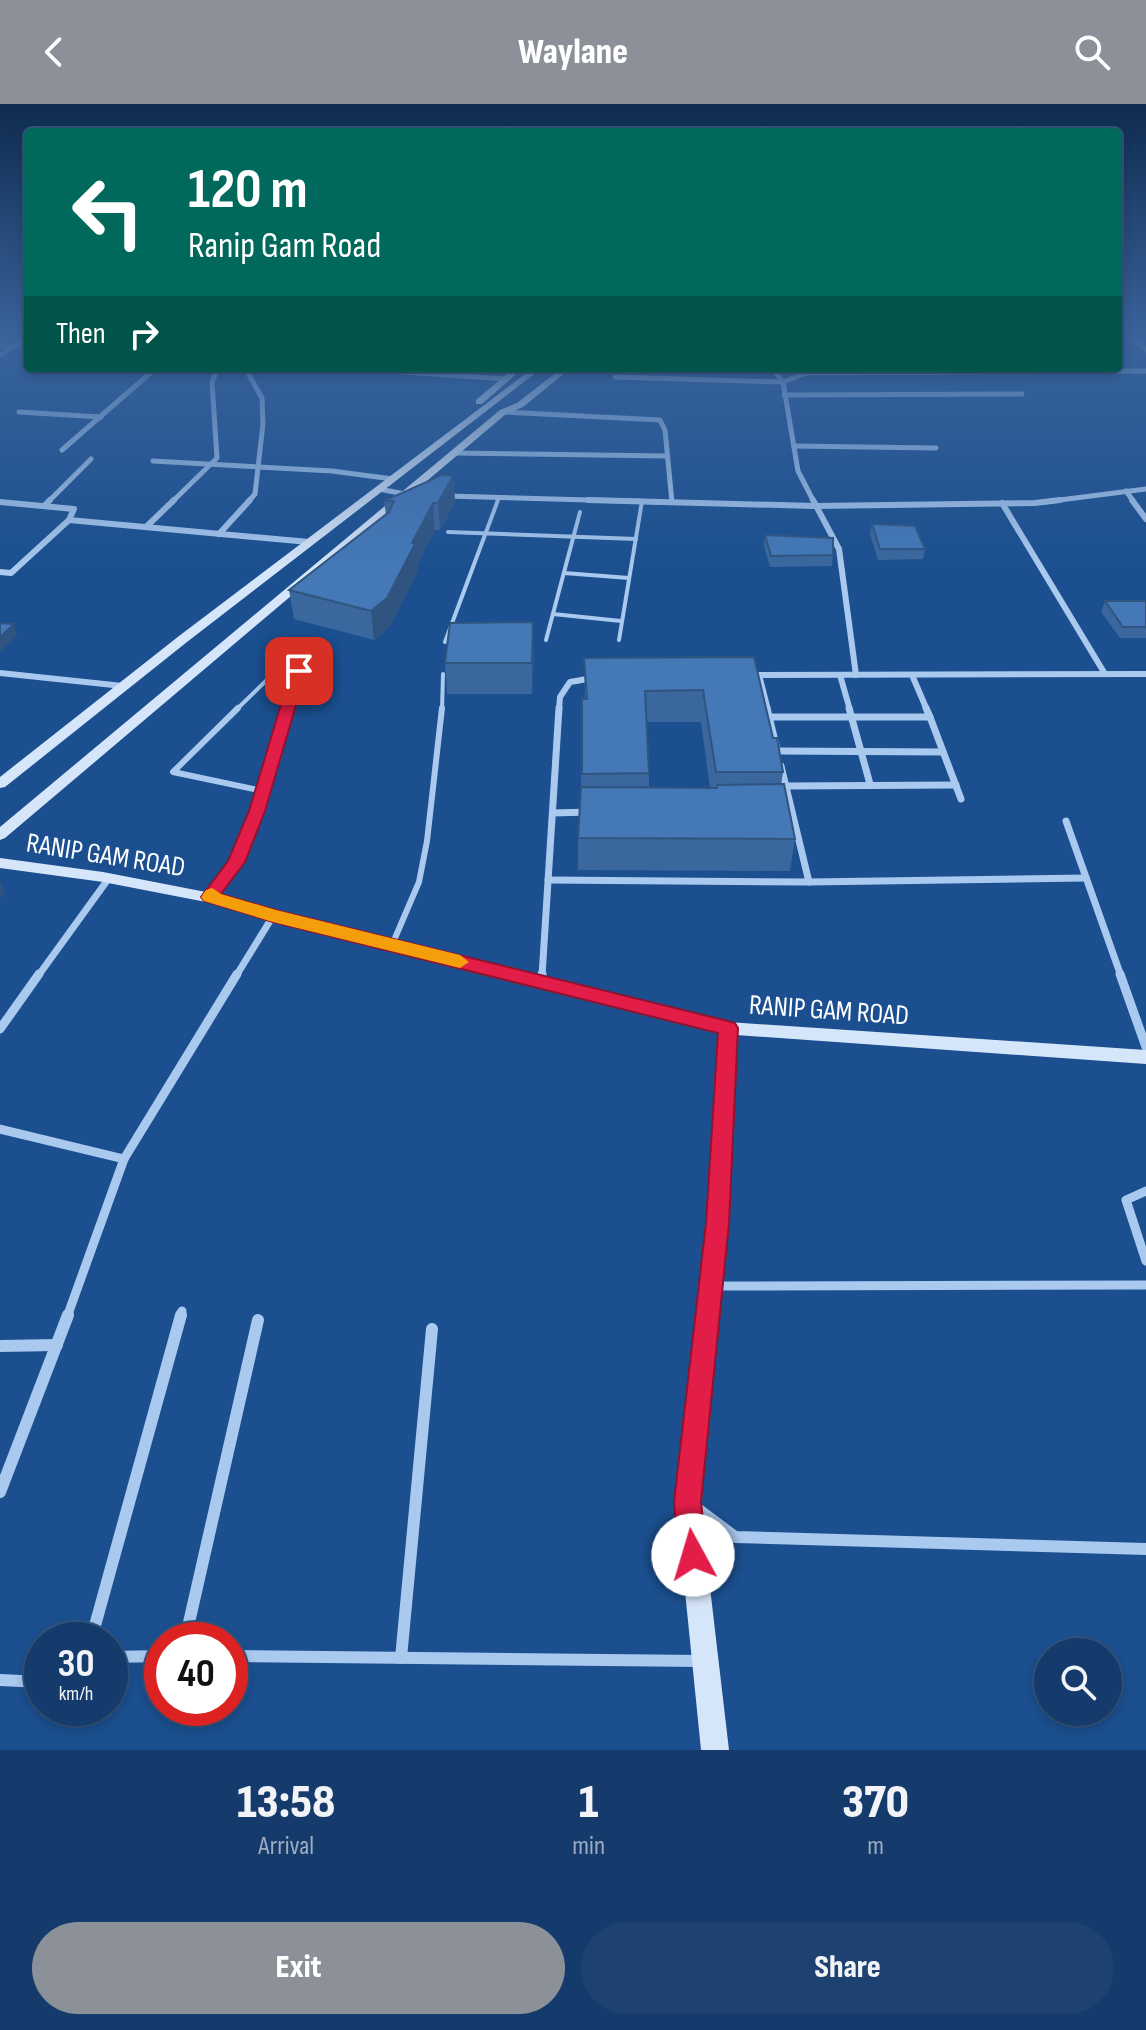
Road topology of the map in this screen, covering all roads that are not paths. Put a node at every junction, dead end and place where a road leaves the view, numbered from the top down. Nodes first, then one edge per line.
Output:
1 (65, 415) edge
2 (103, 415) edge
3 (214, 415) edge
4 (263, 415) edge
5 (475, 415) edge
6 (491, 415) edge
7 (601, 415) edge
8 (788, 415) edge
9 (101, 417) junction
10 (794, 446) junction
11 (936, 448) dead end
12 (62, 450) dead end
13 (454, 453) junction
14 (667, 456) junction
15 (91, 459) dead end
16 (153, 461) dead end
17 (210, 464) junction
18 (258, 469) junction
19 (393, 479) junction
20 (379, 489) junction
21 (1146, 489) edge
22 (1126, 491) junction
23 (405, 495) junction
24 (421, 495) edge
25 (436, 496) edge
26 (499, 497) junction
27 (642, 501) junction
28 (0, 502) edge
29 (672, 502) junction
30 (1002, 503) junction
31 (45, 505) junction
32 (814, 506) junction
33 (580, 512) dead end
34 (1146, 519) edge
35 (69, 520) junction
36 (146, 527) junction
37 (448, 532) dead end
38 (488, 533) junction
39 (219, 534) junction
40 (574, 536) junction
41 (636, 539) junction
42 (309, 542) junction
43 (0, 572) edge
44 (564, 573) junction
45 (629, 578) junction
46 (553, 614) junction
47 (621, 621) junction
48 (546, 640) dead end
49 (619, 640) dead end
50 (445, 642) edge
51 (0, 673) edge
52 (443, 674) edge
53 (1105, 674) junction
54 (1146, 674) edge
55 (743, 675) edge
56 (759, 675) junction
57 (840, 675) junction
58 (856, 675) junction
59 (912, 675) junction
60 (606, 676) edge
61 (123, 686) junction
62 (851, 716) junction
63 (769, 717) junction
64 (930, 717) junction
65 (860, 750) junction
66 (777, 751) junction
67 (943, 752) junction
68 (0, 784) edge
69 (870, 784) junction
70 (956, 785) junction
71 (786, 786) junction
72 (263, 791) junction
73 (961, 799) dead end
74 (776, 810) edge
75 (791, 810) junction
76 (597, 812) edge
77 (553, 813) junction
78 (1066, 821) dead end
79 (0, 835) edge
80 (0, 863) edge
81 (109, 878) junction
82 (1086, 878) junction
83 (548, 880) junction
84 (809, 882) junction
85 (210, 897) junction
86 (273, 916) junction
87 (392, 945) junction
88 (542, 982) junction
89 (728, 1028) junction
90 (0, 1029) edge
91 (1146, 1047) edge
92 (1146, 1057) edge
93 (0, 1129) edge
94 (124, 1159) junction
95 (1146, 1191) edge
96 (1146, 1261) edge
97 (1146, 1285) edge
98 (711, 1286) junction
99 (182, 1311) dead end
100 (258, 1320) dead end
101 (432, 1329) dead end
102 (57, 1345) junction
103 (0, 1346) edge
104 (0, 1492) edge
105 (688, 1502) junction
106 (1146, 1549) edge
107 (96, 1622) edge
108 (189, 1622) edge
109 (248, 1656) edge
110 (401, 1658) junction
111 (705, 1662) junction
112 (0, 1680) edge
113 (24, 1681) edge
114 (715, 1750) edge

1 - 9 street
2 - 9 street
3 - 17 street
4 - 18 street
5 - 19 main road
6 - 13 main road
7 - 14 street
8 - 10 street
9 - 12 street
10 - 11 street
10 - 32 street
13 - 14 street
13 - 23 main road
14 - 29 street
15 - 31 street
16 - 17 street
17 - 18 street
17 - 36 street
18 - 19 street
18 - 39 street
19 - 20 main road
20 - 23 street
20 - 42 main road
21 - 22 street
22 - 30 street
22 - 34 street
23 - 24 street
23 - 79 main road
25 - 26 street
26 - 27 street
26 - 38 lane
27 - 29 street
27 - 41 lane
28 - 31 street
29 - 32 street
30 - 32 street
30 - 53 street
31 - 35 street
32 - 58 street
33 - 40 lane
35 - 36 street
35 - 43 street
36 - 39 street
37 - 38 lane
38 - 40 lane
38 - 50 lane
39 - 42 street
40 - 41 lane
40 - 44 lane
41 - 45 lane
42 - 61 main road
44 - 45 lane
44 - 46 lane
45 - 47 lane
46 - 47 lane
46 - 48 lane
47 - 49 lane
51 - 61 street
52 - 87 lane
53 - 54 street
53 - 59 street
55 - 56 street
56 - 57 street
56 - 63 street
57 - 58 street
57 - 62 street
58 - 59 street
59 - 64 street
60 - 77 street
61 - 68 main road
62 - 63 street
62 - 64 street
62 - 65 street
63 - 66 street
64 - 67 street
65 - 66 street
65 - 67 street
65 - 69 street
66 - 71 street
67 - 70 street
69 - 70 street
69 - 71 street
70 - 73 street
71 - 75 street
72 - 72 lane
72 - 85 lane
74 - 75 street
75 - 84 street
76 - 77 street
77 - 83 street
78 - 82 street
80 - 81 main road, RANIP GAM ROAD
81 - 85 main road, RANIP GAM ROAD
81 - 90 street
82 - 84 street
82 - 91 street
83 - 84 street
83 - 88 street
85 - 86 main road, RANIP GAM ROAD
86 - 87 main road, RANIP GAM ROAD
86 - 94 street
87 - 88 main road, RANIP GAM ROAD
88 - 89 main road, RANIP GAM ROAD
89 - 92 main road, RANIP GAM ROAD
89 - 98 main road
93 - 94 street
94 - 102 street
95 - 96 street
97 - 98 street
98 - 105 main road
99 - 107 street
100 - 108 street
101 - 110 street
102 - 103 street
102 - 104 street
105 - 106 street
105 - 111 main road
109 - 110 street
110 - 111 street
111 - 114 main road
112 - 113 street

